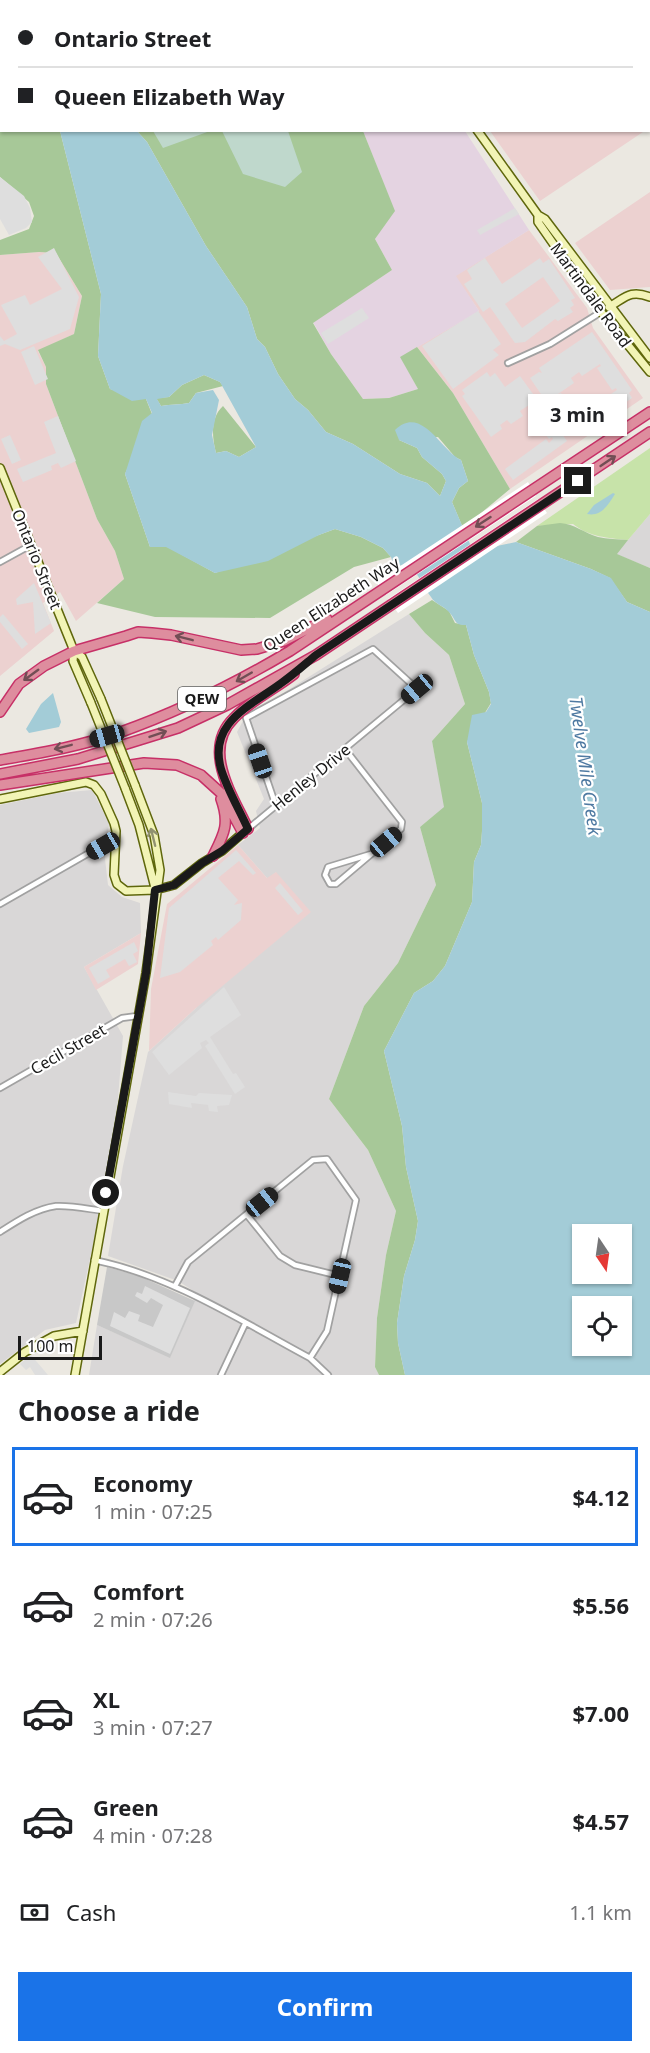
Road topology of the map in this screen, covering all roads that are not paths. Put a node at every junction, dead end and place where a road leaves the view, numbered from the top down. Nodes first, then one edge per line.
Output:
1 (478, 132) edge
2 (538, 215) junction
3 (650, 297) edge
4 (610, 306) junction
5 (602, 312) junction
6 (650, 358) edge
7 (508, 363) dead end
8 (650, 372) edge
9 (650, 412) edge
10 (650, 432) edge
11 (0, 468) edge
12 (31, 545) junction
13 (0, 562) edge
14 (382, 589) junction
15 (74, 651) junction
16 (316, 655) junction
17 (0, 712) edge
18 (345, 749) junction
19 (0, 760) edge
20 (0, 774) edge
21 (210, 782) junction
22 (0, 785) edge
23 (0, 799) edge
24 (276, 806) junction
25 (246, 831) junction
26 (116, 844) junction
27 (370, 854) junction
28 (213, 856) junction
29 (155, 890) junction
30 (0, 904) edge
31 (137, 1016) junction
32 (0, 1088) edge
33 (103, 1211) junction
34 (247, 1215) junction
35 (0, 1232) edge
36 (94, 1260) junction
37 (340, 1276) junction
38 (175, 1286) junction
39 (245, 1323) junction
40 (83, 1331) junction
41 (310, 1358) junction
42 (0, 1372) edge
43 (75, 1375) edge
44 (221, 1375) edge
45 (328, 1375) edge

1 - 2 main road, Martindale Road
2 - 4 main road, Martindale Road
2 - 5 main road, Martindale Road
3 - 4 main road
4 - 5 main road
4 - 6 main road, Martindale Road
5 - 7 street
5 - 8 main road, Martindale Road
9 -> 14 highway, Queen Elizabeth Way / QEW
16 -> 10 highway, Queen Elizabeth Way / QEW
11 - 12 main road, Ontario Street
12 - 13 street
12 - 15 main road, Ontario Street
14 -> 15 highway
14 -> 19 highway, Queen Elizabeth Way / QEW
15 -> 17 highway
15 - 29 main road, Ontario Street, bridge
29 -> 15 main road, Ontario Street, bridge
20 -> 16 highway, Queen Elizabeth Way / QEW
16 - 25 highway
18 - 24 street, Henley Drive
18 - 24 street, Henley Drive
18 - 27 street
21 - 22 highway
21 - 25 highway
21 - 28 highway
23 - 26 main road
24 - 25 street, Henley Drive
25 - 28 main road, Henley Drive
26 - 29 main road
26 - 30 street
27 - 27 street
28 - 29 main road, Henley Drive
29 - 31 main road, Ontario Street
31 - 32 street, Cecil Street
31 - 33 main road, Ontario Street
33 - 35 street
33 - 36 main road, Ontario Street
34 - 37 street
34 - 37 street
34 - 38 street
36 - 38 street
36 - 40 main road, Ontario Street
37 - 41 street
38 - 39 street
39 - 41 street
39 - 44 street
40 - 42 main road
40 - 43 main road, Ontario Street
41 - 45 street

